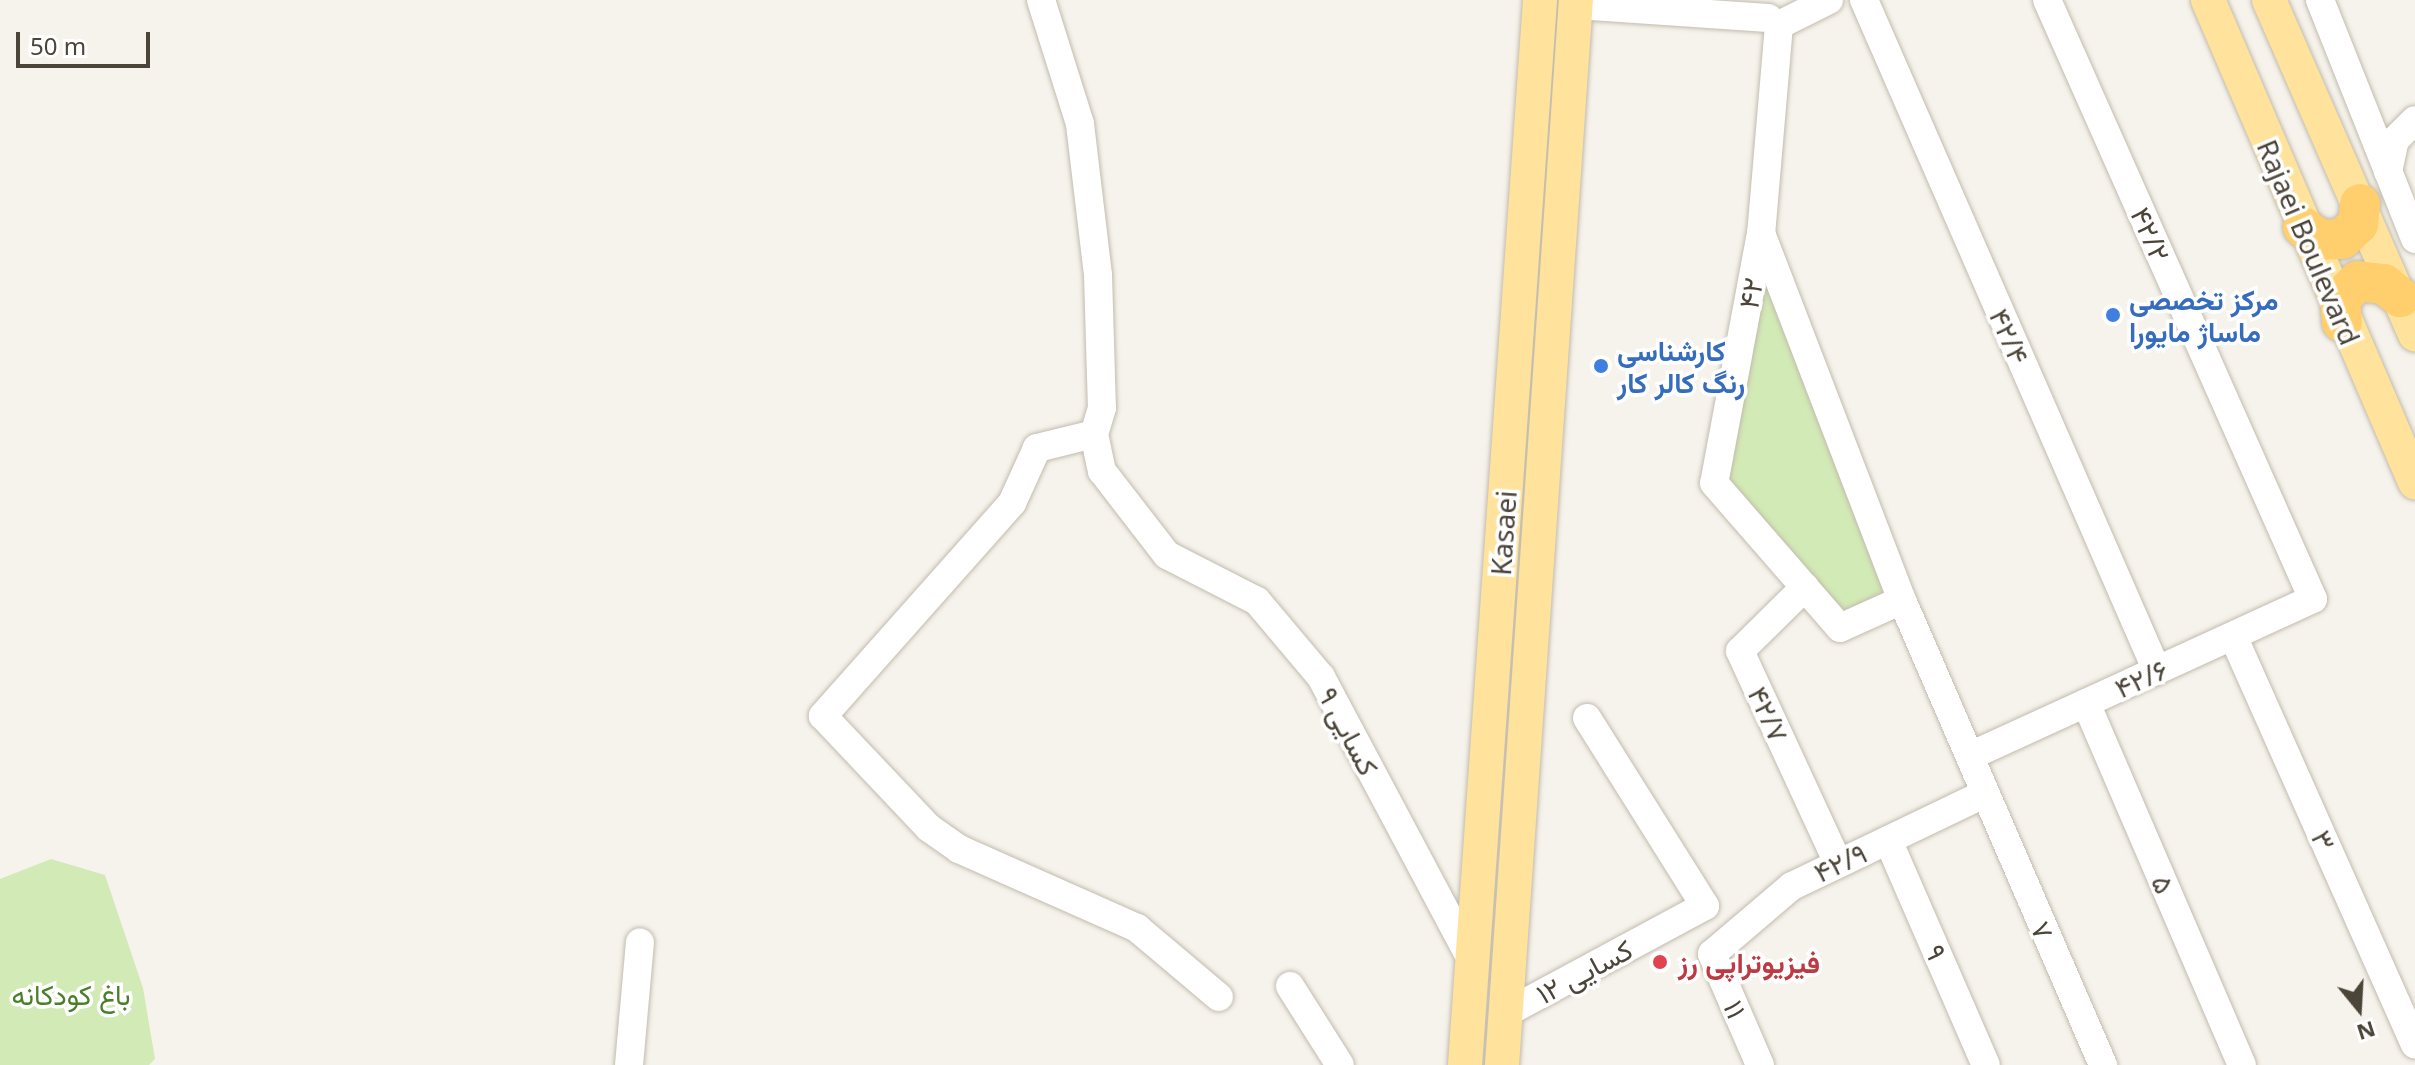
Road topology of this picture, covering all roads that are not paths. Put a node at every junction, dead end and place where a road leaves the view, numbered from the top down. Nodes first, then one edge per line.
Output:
1 (1041, 0) edge
2 (1540, 0) edge
3 (1829, 0) edge
4 (1864, 0) edge
5 (2047, 0) edge
6 (2208, 0) edge
7 (2269, 0) edge
8 (2320, 0) edge
9 (1576, 2) edge
10 (1770, 14) edge
11 (2363, 111) junction
12 (2415, 120) edge
13 (2388, 172) junction
14 (2360, 204) junction
15 (2303, 227) junction
16 (1761, 233) junction
17 (2415, 239) edge
18 (2400, 297) junction
19 (2342, 322) junction
20 (2415, 334) edge
21 (1528, 398) junction
22 (1094, 434) junction
23 (2415, 482) edge
24 (1805, 587) junction
25 (2313, 599) joint
26 (1902, 600) junction
27 (2233, 636) junction
28 (2157, 671) junction
29 (2086, 703) junction
30 (1587, 718) dead end
31 (1970, 756) junction
32 (1984, 794) junction
33 (1888, 840) junction
34 (1837, 861) junction
35 (640, 942) dead end
36 (1712, 954) joint
37 (1472, 961) junction
38 (1290, 986) dead end
39 (1219, 997) dead end
40 (1506, 1013) junction
41 (2415, 1044) edge
42 (629, 1065) edge
43 (1340, 1065) edge
44 (1465, 1065) edge
45 (1502, 1065) edge
46 (1760, 1065) edge
47 (1986, 1065) edge
48 (2103, 1065) edge
49 (2242, 1065) edge

1 - 22 street
2 - 21 main road, Kasaei
3 - 10 street
4 - 28 street, ۴۲/۴
5 - 25 street, ۴۲/۲
6 - 15 main road, Rajaei Boulevard
7 - 14 main road
8 - 11 street
9 - 10 street
9 - 21 main road, Kasaei
10 - 16 street
11 - 12 street
11 - 13 street
12 - 13 street
13 - 17 street
14 - 15 highway
14 - 18 main road
15 - 19 main road, Rajaei Boulevard
16 - 24 street, ۴۲
16 - 26 street, ۴۲
18 - 19 highway
18 - 20 main road
19 - 23 main road, Rajaei Boulevard
21 - 37 main road, Kasaei
21 - 40 main road, Kasaei
22 - 37 street, ۹ کسایی
22 - 39 street
24 - 26 street, ۴۲
24 - 34 street, ۴۲/۷
25 - 27 street, ۴۲/۶
26 - 31 street, ۴۲
27 - 28 street, ۴۲/۶
27 - 41 street, ۳
28 - 29 street, ۴۲/۶
29 - 31 street, ۴۲/۶
29 - 49 street, ۵
30 - 40 street, ۱۲ کسایی
31 - 32 street, ۴۲
32 - 33 street, ۴۲/۹
32 - 48 street, ۷
33 - 34 street, ۴۲/۹
33 - 47 street, ۹
34 - 36 street, ۴۲/۹
35 - 42 street
36 - 46 street, ۱۱
37 - 44 main road, Kasaei
38 - 43 street
40 - 45 main road, Kasaei

